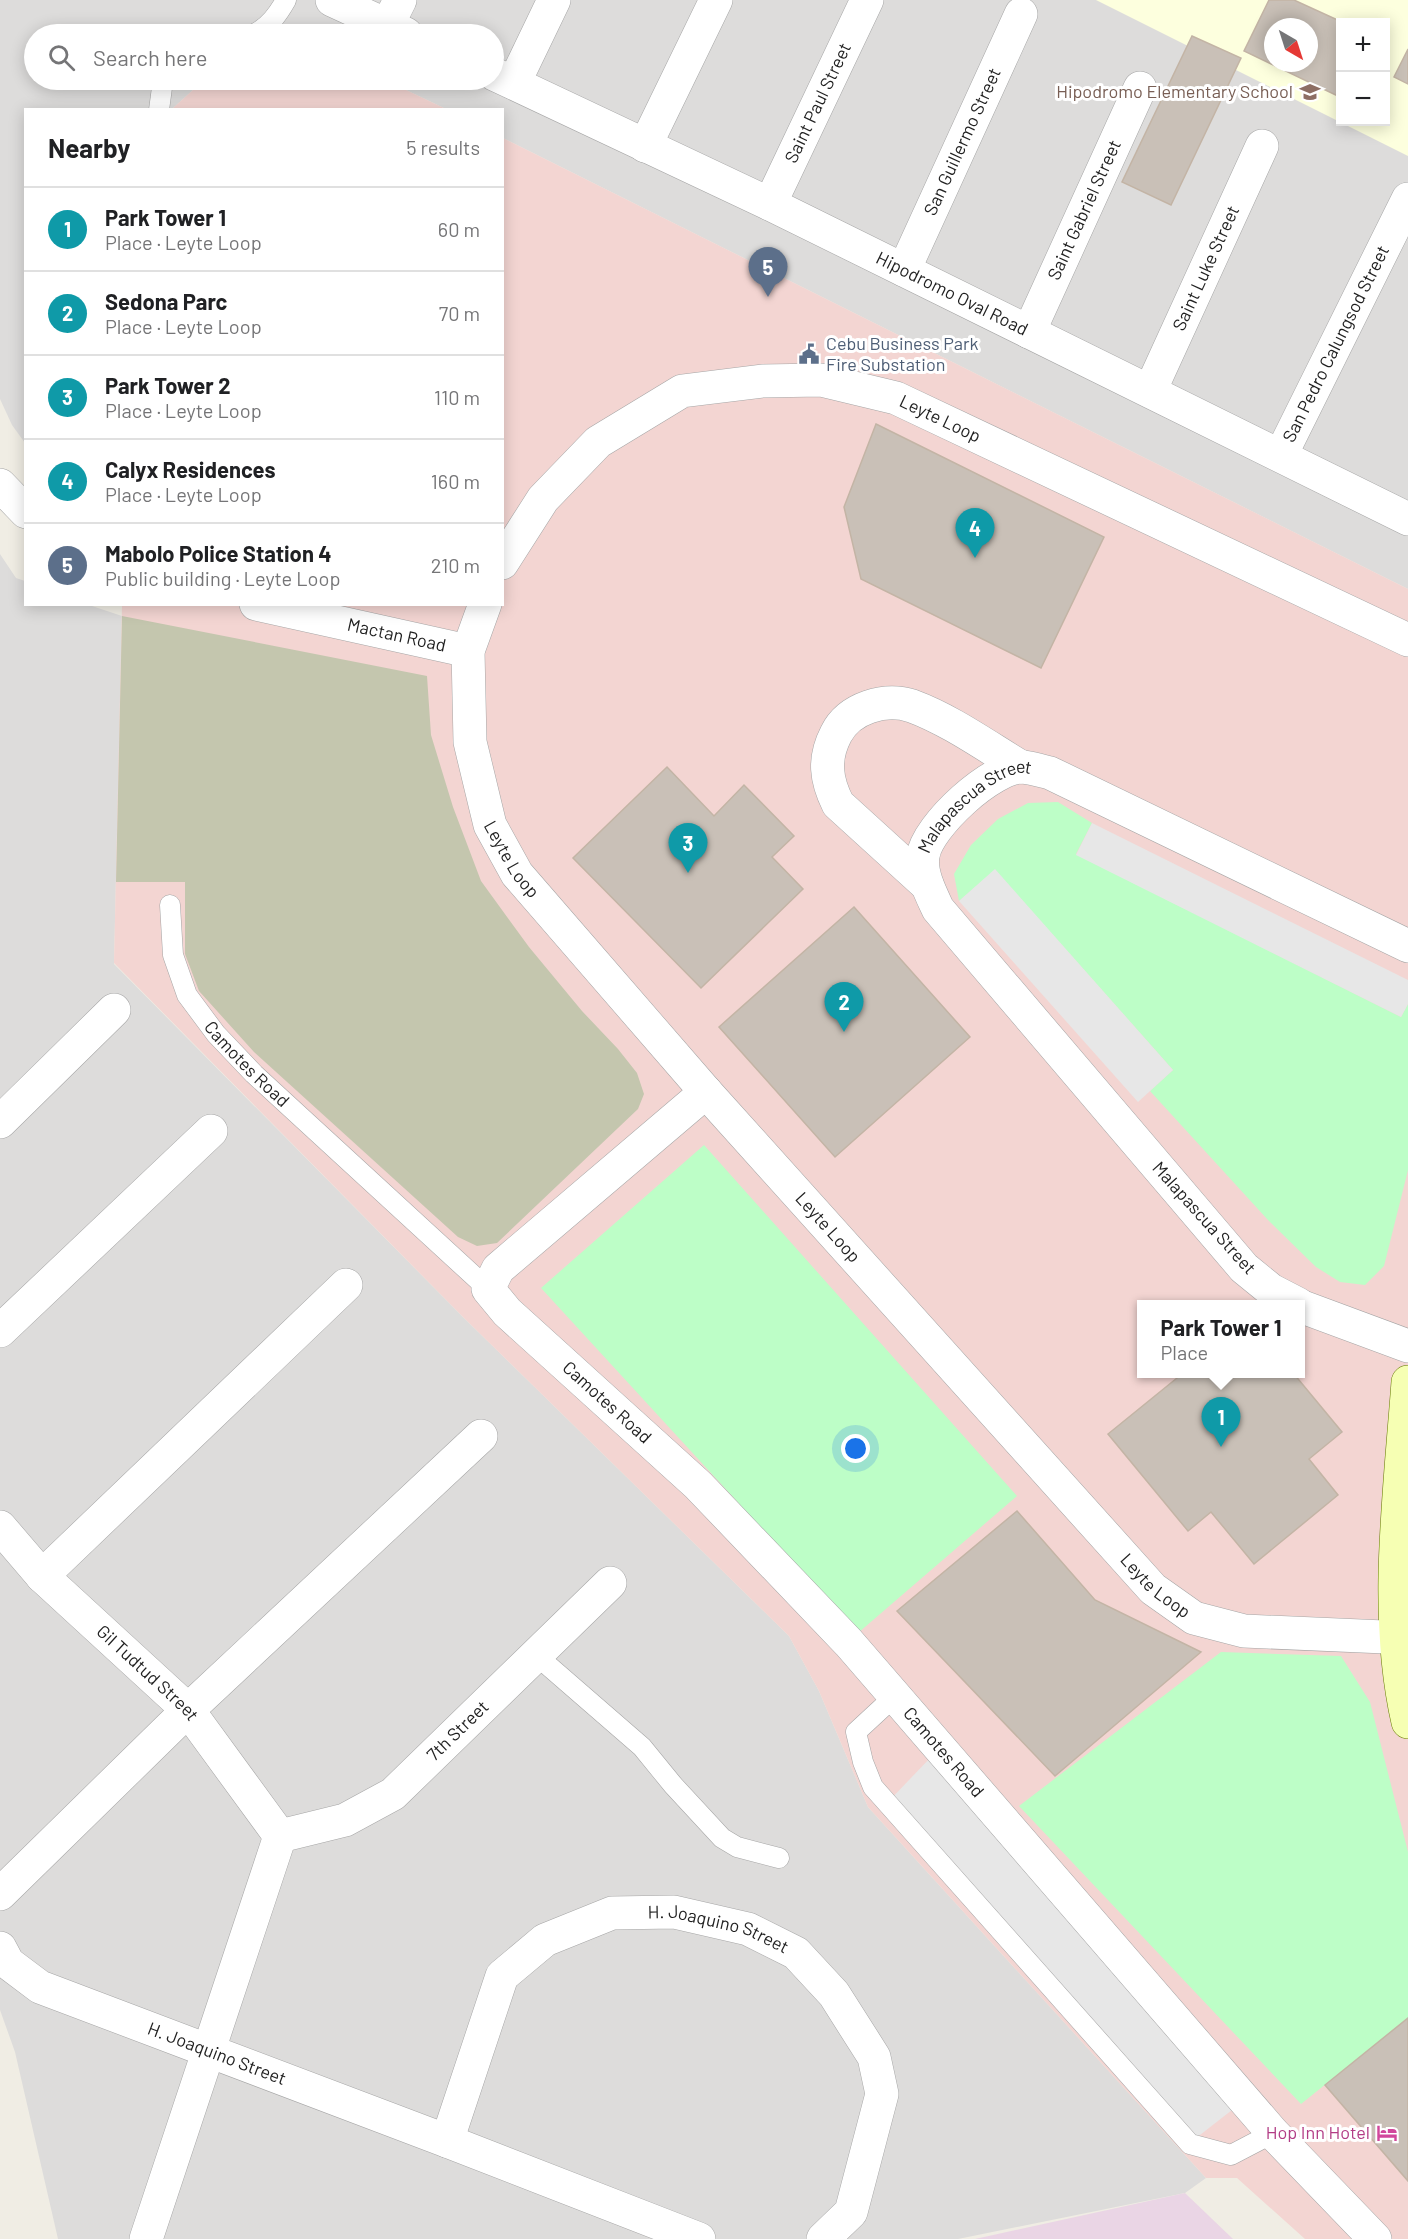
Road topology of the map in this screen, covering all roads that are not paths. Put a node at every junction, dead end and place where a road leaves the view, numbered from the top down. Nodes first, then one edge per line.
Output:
1 (286, 0) edge
2 (332, 0) edge
3 (554, 0) edge
4 (716, 0) edge
5 (867, 0) edge
6 (1021, 14) dead end
7 (398, 20) edge
8 (268, 24) edge
9 (504, 78) edge
10 (1140, 88) dead end
11 (162, 90) edge
12 (159, 108) edge
13 (645, 146) junction
14 (1262, 146) dead end
15 (1408, 199) edge
16 (770, 204) junction
17 (904, 270) junction
18 (1029, 332) junction
19 (1150, 391) junction
20 (1281, 455) junction
21 (0, 484) edge
22 (24, 510) edge
23 (1408, 519) edge
24 (504, 560) edge
25 (265, 606) edge
26 (484, 606) edge
27 (1408, 640) edge
28 (468, 651) junction
29 (1021, 767) junction
30 (927, 885) junction
31 (170, 905) dead end
32 (1408, 946) edge
33 (114, 1010) dead end
34 (706, 1092) junction
35 (0, 1122) edge
36 (211, 1131) dead end
37 (346, 1286) dead end
38 (488, 1289) junction
39 (1290, 1300) edge
40 (1305, 1307) edge
41 (0, 1331) edge
42 (1408, 1346) edge
43 (1408, 1382) edge
44 (481, 1436) dead end
45 (0, 1527) edge
46 (42, 1576) junction
47 (610, 1583) dead end
48 (1402, 1638) edge
49 (536, 1655) junction
50 (896, 1695) junction
51 (188, 1710) junction
52 (1408, 1722) edge
53 (280, 1836) junction
54 (779, 1858) dead end
55 (0, 1894) edge
56 (0, 1948) edge
57 (209, 2051) junction
58 (1273, 2133) junction
59 (447, 2141) junction
60 (147, 2239) edge
61 (699, 2239) edge
62 (823, 2239) edge
63 (1375, 2239) edge

1 - 8 lane
2 - 7 street
3 - 9 street
4 - 13 street
5 - 16 street, Saint Paul Street
6 - 17 street, San Guillermo Street
9 - 13 street, Hipodromo Oval Road
10 - 18 street, Saint Gabriel Street
11 - 12 lane
13 - 16 street, Hipodromo Oval Road
14 - 19 street, Saint Luke Street
15 - 20 street, San Pedro Calungsod Street
16 - 17 street, Hipodromo Oval Road
17 - 18 street, Hipodromo Oval Road
18 - 19 street, Hipodromo Oval Road
19 - 20 street, Hipodromo Oval Road
20 - 23 street, Hipodromo Oval Road
21 - 22 street
24 - 27 street, Leyte Loop
25 - 28 street, Mactan Road
26 - 28 street, Leyte Loop
28 - 34 street, Leyte Loop
29 - 30 street, Malapascua Street
29 - 30 street
29 - 32 street, Malapascua Street
30 - 39 street, Malapascua Street
31 - 38 lane, Camotes Road
33 - 35 street
34 - 38 street
34 - 48 street, Leyte Loop
36 - 41 street
37 - 46 street
38 - 50 street, Camotes Road
40 - 42 street, Malapascua Street
43 - 48 street
44 - 51 street
45 - 46 street, Gil Tudtud Street
46 - 51 street, Gil Tudtud Street
47 - 49 street, 7th Street
48 - 52 street
49 - 53 street, 7th Street
49 - 54 lane
50 - 58 street, Camotes Road
50 - 58 lane
51 - 53 street, Gil Tudtud Street
51 - 55 street
53 - 57 street
56 - 57 street, H. Joaquino Street
57 - 59 street, H. Joaquino Street
57 - 60 street
58 - 63 street, Camotes Road
59 - 61 street, H. Joaquino Street
59 - 62 street, H. Joaquino Street

